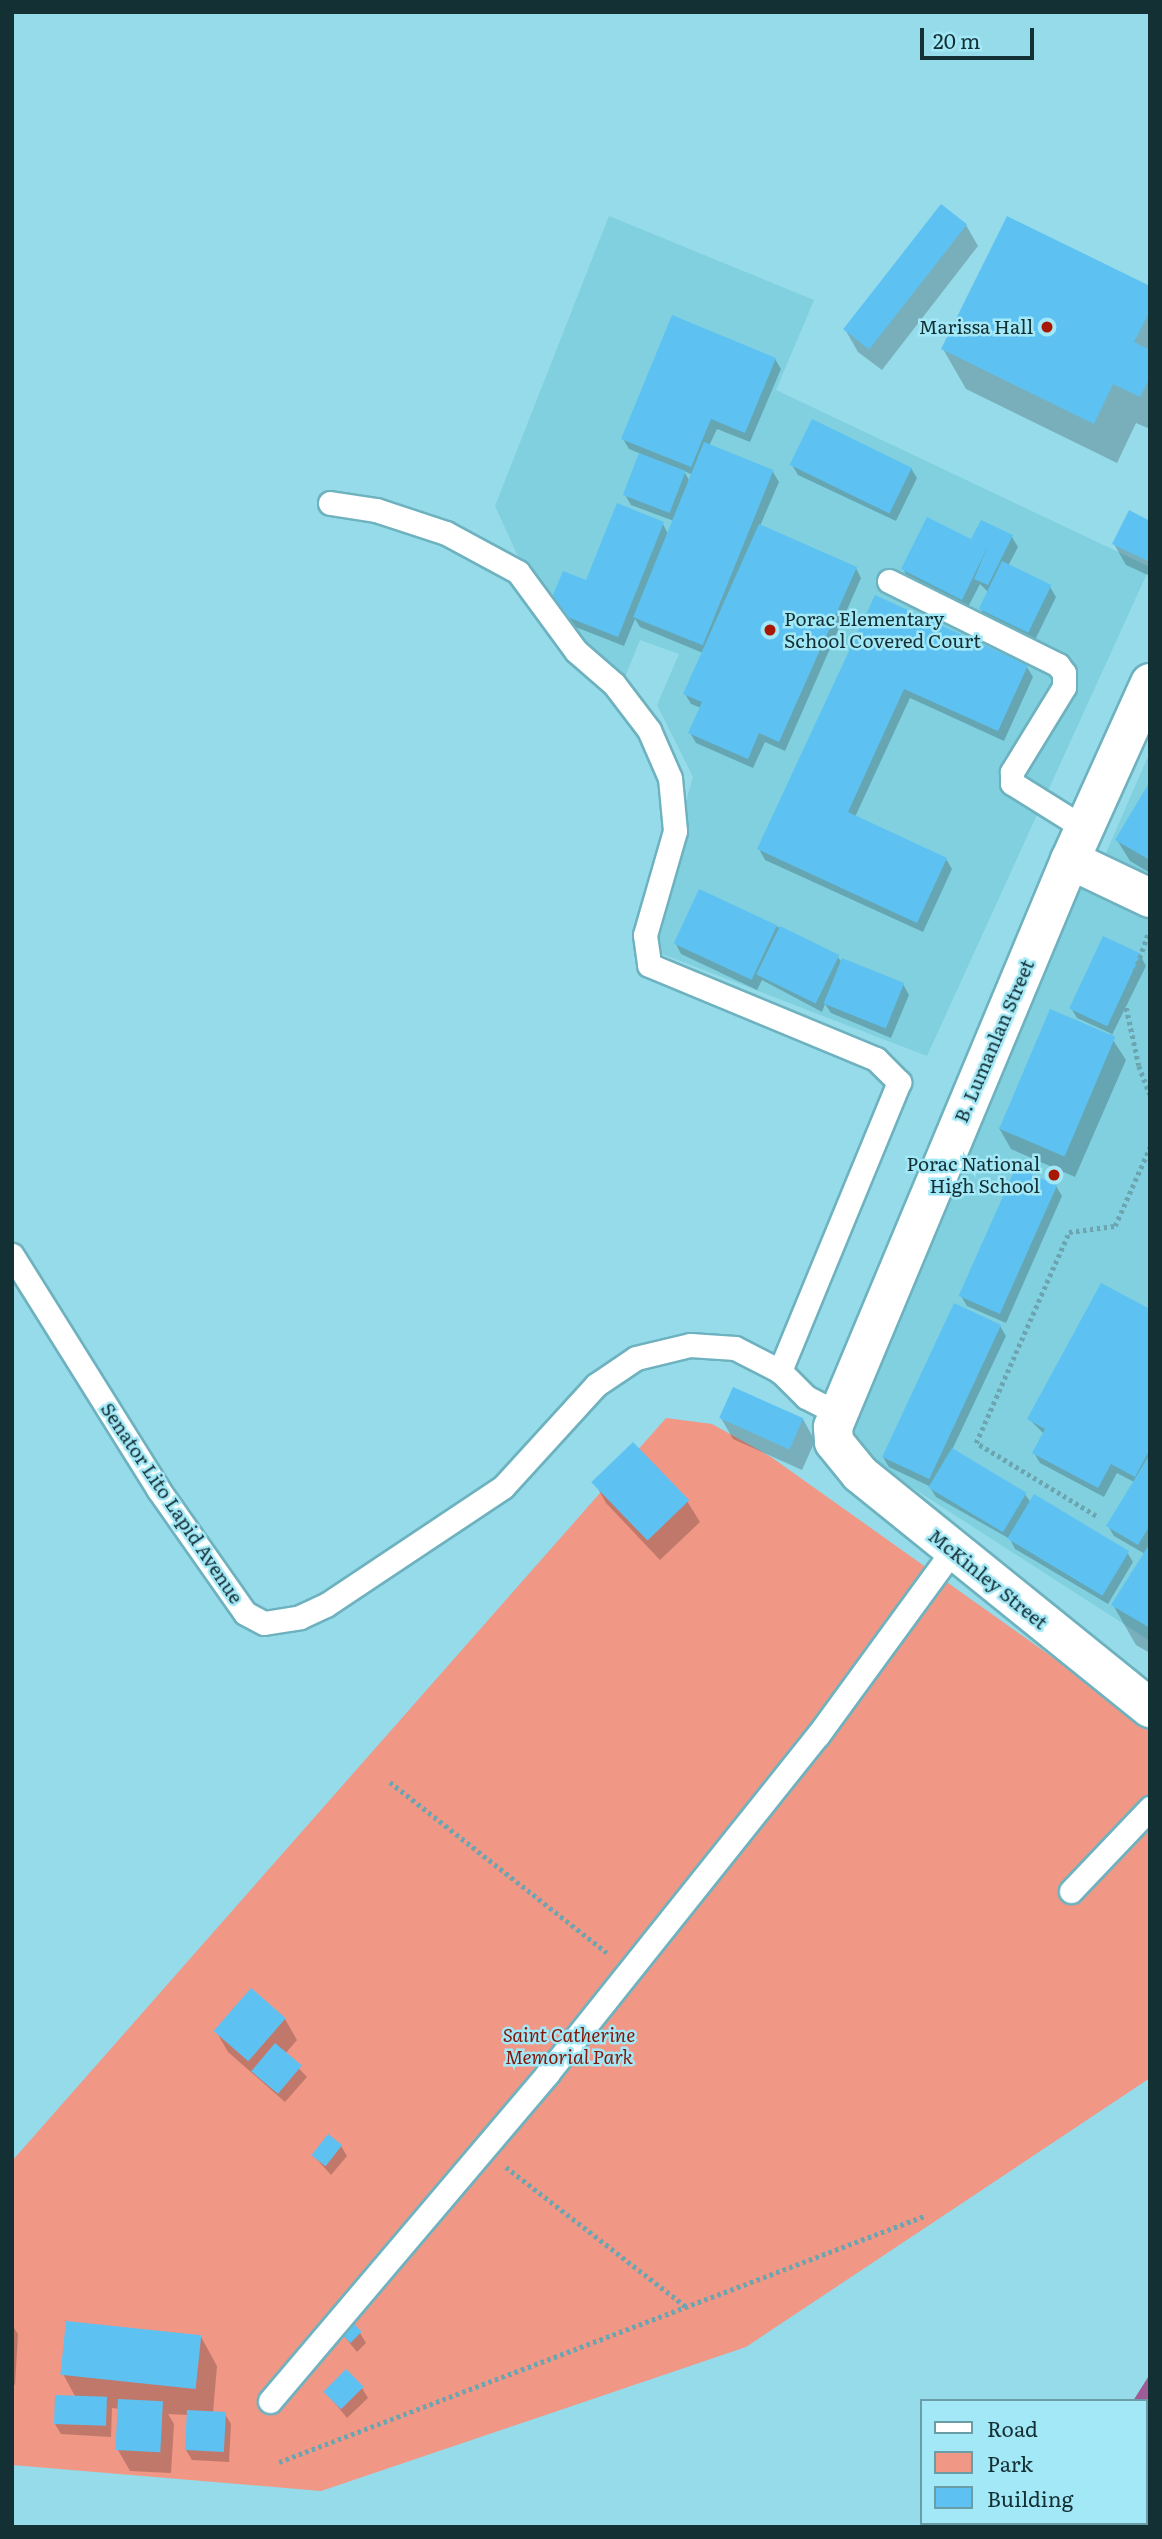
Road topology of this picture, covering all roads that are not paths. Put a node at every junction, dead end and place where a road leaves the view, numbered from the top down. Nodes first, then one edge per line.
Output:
1 (330, 503) dead end
2 (889, 581) dead end
3 (1150, 683) edge
4 (1077, 844) junction
5 (1150, 898) edge
6 (12, 1255) edge
7 (780, 1371) junction
8 (835, 1428) junction
9 (952, 1550) junction
10 (1150, 1708) edge
11 (1150, 1808) edge
12 (1070, 1891) dead end
13 (270, 2401) dead end

1 - 7 lane
2 - 4 lane
3 - 4 street, B. Lumanlan Street
4 - 5 street
4 - 8 street, B. Lumanlan Street
6 - 7 lane, Senator Lito Lapid Avenue
7 - 8 lane, Senator Lito Lapid Avenue
8 - 9 street, McKinley Street
9 - 10 street, McKinley Street
9 - 13 lane
11 - 12 lane

